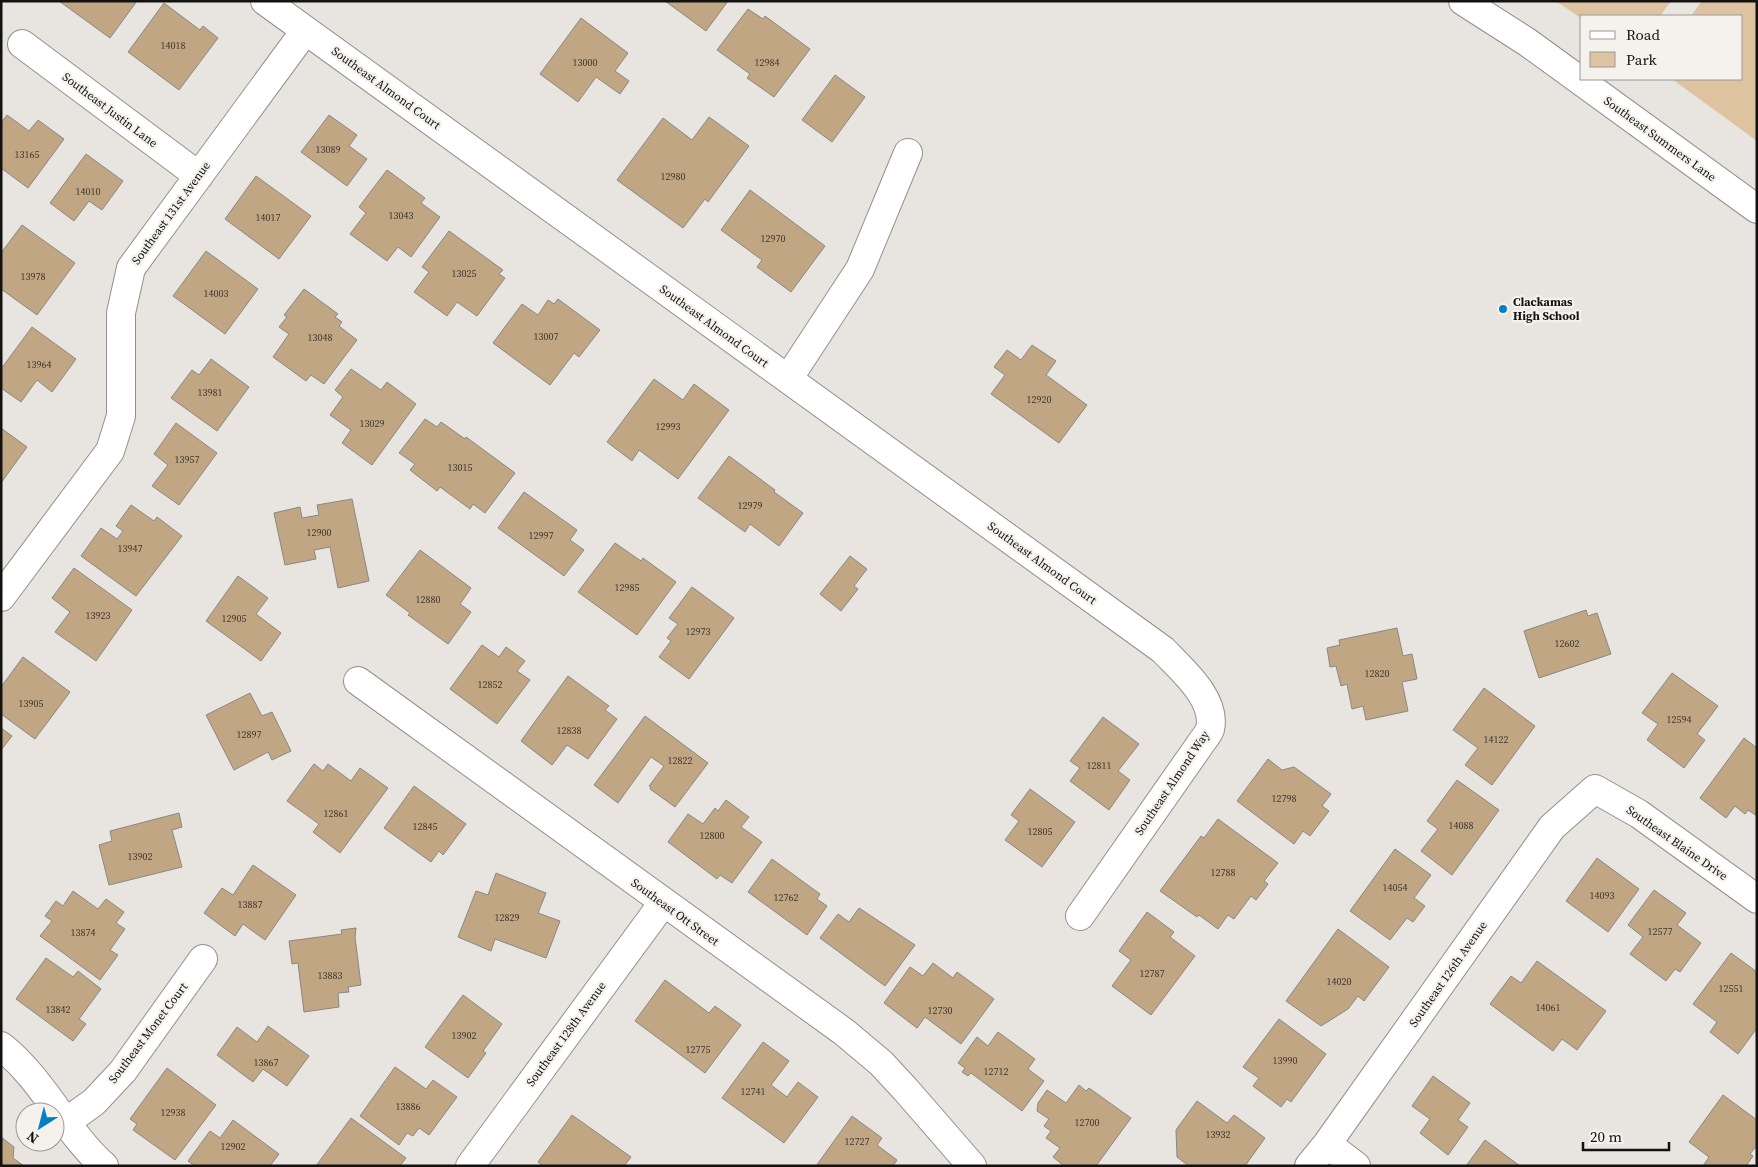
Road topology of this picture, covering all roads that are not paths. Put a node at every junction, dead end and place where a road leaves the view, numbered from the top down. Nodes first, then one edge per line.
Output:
1 (265, 1) edge
2 (1463, 1) edge
3 (306, 31) junction
4 (22, 44) dead end
5 (908, 153) dead end
6 (199, 176) junction
7 (1757, 209) edge
8 (788, 379) junction
9 (1, 597) edge
10 (1162, 650) joint
11 (358, 681) dead end
12 (1594, 789) joint
13 (1757, 899) edge
14 (663, 903) junction
15 (1080, 916) dead end
16 (203, 959) dead end
17 (1, 1046) edge
18 (66, 1122) junction
19 (1327, 1144) junction
20 (104, 1166) edge
21 (470, 1166) edge
22 (972, 1166) edge
23 (1309, 1166) edge
24 (1356, 1166) edge

1 - 3 street, Southeast Almond Court
2 - 7 street, Southeast Summers Lane
3 - 6 street, Southeast 131st Avenue
3 - 8 street, Southeast Almond Court
4 - 6 street, Southeast Justin Lane
5 - 8 street
6 - 9 street, Southeast 131st Avenue
8 - 10 street, Southeast Almond Court
10 - 15 street, Southeast Almond Way
11 - 14 street, Southeast Ott Street
12 - 13 street, Southeast Blaine Drive
12 - 19 street, Southeast 126th Avenue
14 - 21 street, Southeast 128th Avenue
14 - 22 street, Southeast Ott Street
16 - 18 street, Southeast Monet Court
17 - 18 street
18 - 20 street
19 - 23 street, Southeast 126th Avenue
19 - 24 street

